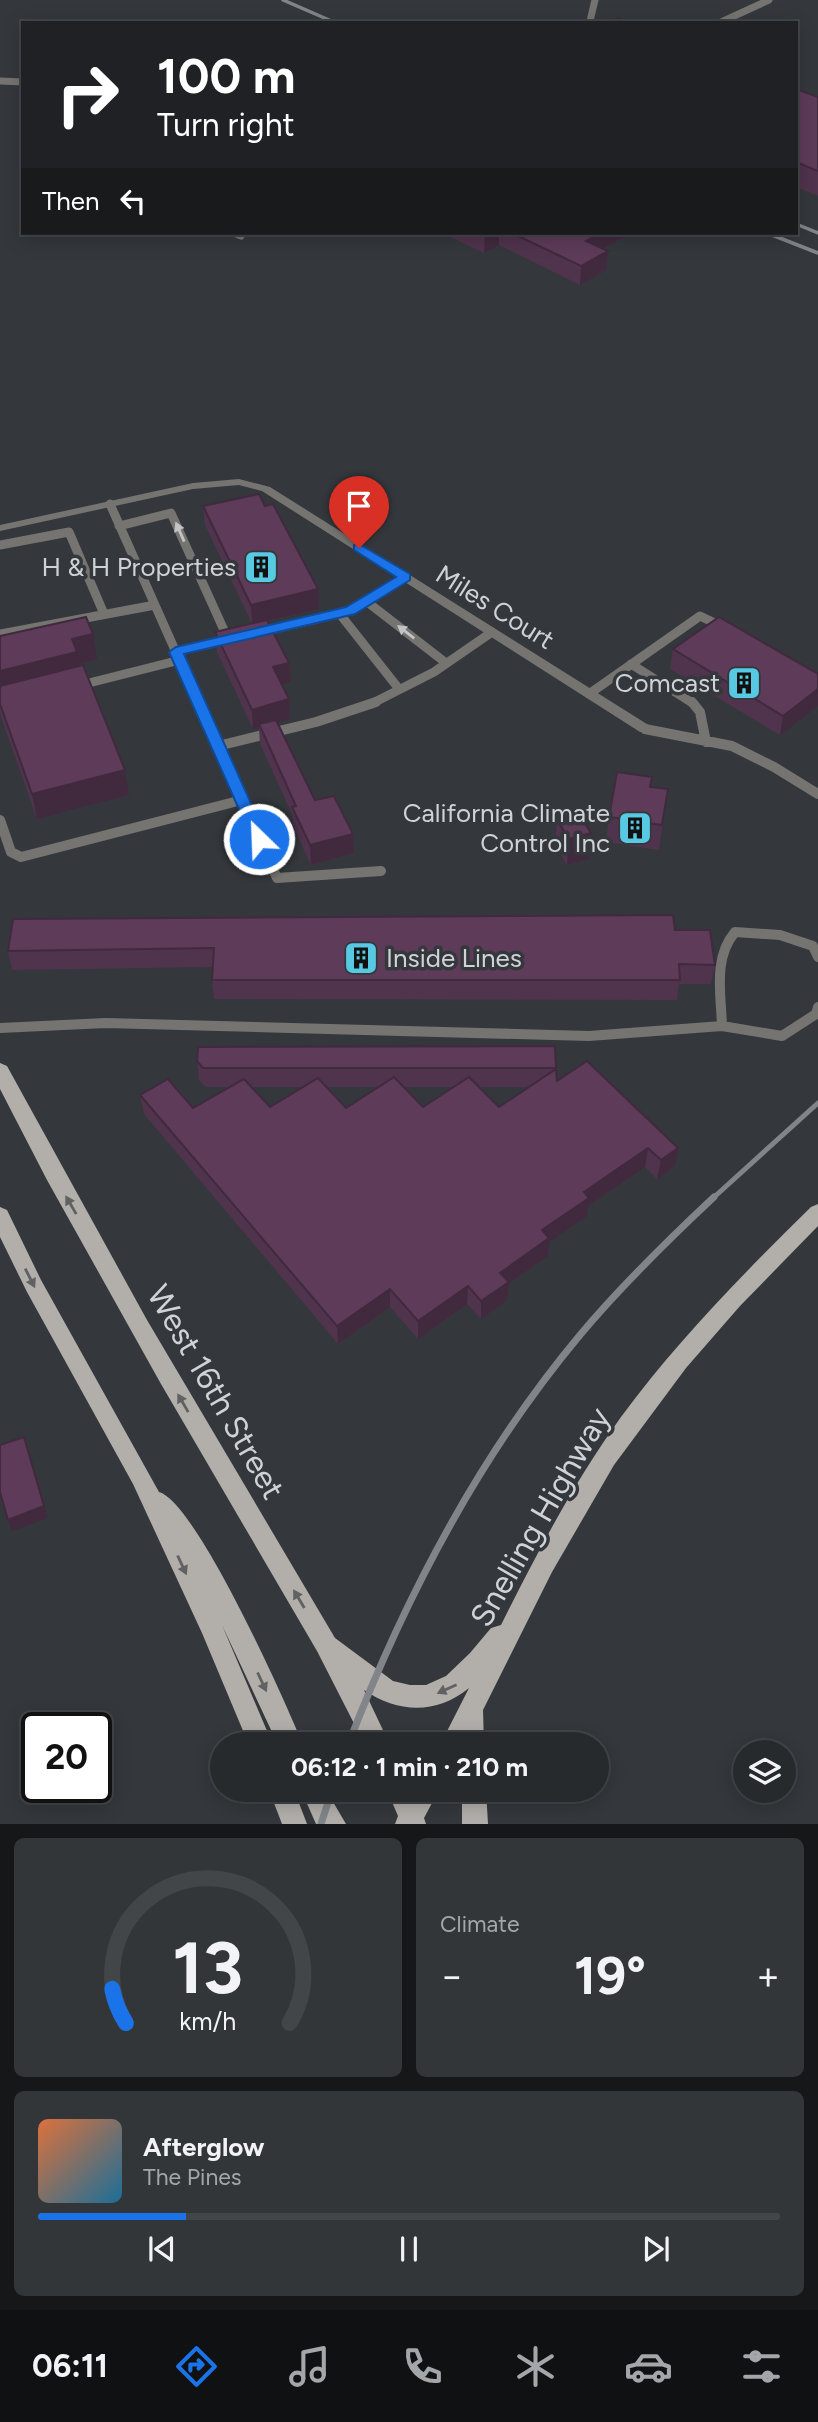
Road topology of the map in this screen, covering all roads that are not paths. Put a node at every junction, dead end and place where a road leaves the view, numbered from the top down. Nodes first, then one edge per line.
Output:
1 (595, 0) edge
2 (769, 0) edge
3 (590, 21) edge
4 (723, 21) edge
5 (0, 81) edge
6 (21, 82) edge
7 (110, 504) junction
8 (119, 526) junction
9 (0, 528) edge
10 (0, 545) edge
11 (405, 577) junction
12 (366, 601) junction
13 (155, 605) junction
14 (339, 613) junction
15 (104, 614) junction
16 (492, 632) junction
17 (253, 633) edge
18 (0, 634) edge
19 (241, 636) edge
20 (740, 636) edge
21 (228, 639) junction
22 (178, 656) junction
23 (446, 663) junction
24 (631, 664) junction
25 (64, 689) edge
26 (399, 689) junction
27 (589, 694) junction
28 (645, 729) joint
29 (706, 742) junction
30 (218, 746) junction
31 (818, 794) edge
32 (242, 800) junction
33 (0, 820) edge
34 (381, 871) dead end
35 (818, 957) edge
36 (818, 1007) edge
37 (722, 1026) junction
38 (0, 1028) edge
39 (0, 1071) edge
40 (818, 1213) edge
41 (0, 1216) edge
42 (141, 1477) junction
43 (525, 1603) junction
44 (325, 1643) junction
45 (471, 1709) junction
46 (255, 1732) edge
47 (285, 1732) edge
48 (371, 1732) edge
49 (459, 1732) edge
50 (472, 1732) edge
51 (286, 1802) edge
52 (318, 1802) edge
53 (404, 1802) edge
54 (421, 1802) edge
55 (474, 1802) edge
56 (411, 1821) edge
57 (295, 1824) edge
58 (334, 1824) edge
59 (475, 1824) edge

1 - 3 lane
2 - 4 lane
5 - 6 lane
7 - 8 lane
7 - 9 street, Miles Court
7 - 11 street, Miles Court
8 - 13 lane
21 -> 8 lane
10 - 15 lane
11 - 12 lane
11 - 16 street, Miles Court
12 - 14 lane
23 -> 12 lane
13 - 15 lane
13 - 22 lane
14 - 17 lane
14 - 26 lane
15 - 18 lane
16 - 23 lane
16 - 27 street, Miles Court
19 - 21 lane
20 - 24 lane
21 - 22 lane
22 - 25 lane
22 - 30 lane
23 - 26 lane
24 - 27 lane
24 - 29 lane
26 - 30 lane
27 - 28 street, Miles Court
28 - 29 lane
29 - 31 lane
30 - 32 lane
32 - 33 lane
32 - 34 lane
35 - 37 lane
36 - 37 lane
37 - 38 lane
44 -> 39 main road, West 16th Street
40 - 43 main road, Snelling Highway
41 -> 42 main road
42 -> 46 main road
42 -> 47 main road
43 -> 44 main road
43 - 45 main road, Snelling Highway
44 - 48 main road, West 16th Street
45 - 49 main road, Snelling Highway
45 - 50 main road
51 - 57 main road
52 - 58 main road
53 - 56 main road
54 - 56 main road
55 - 59 main road

